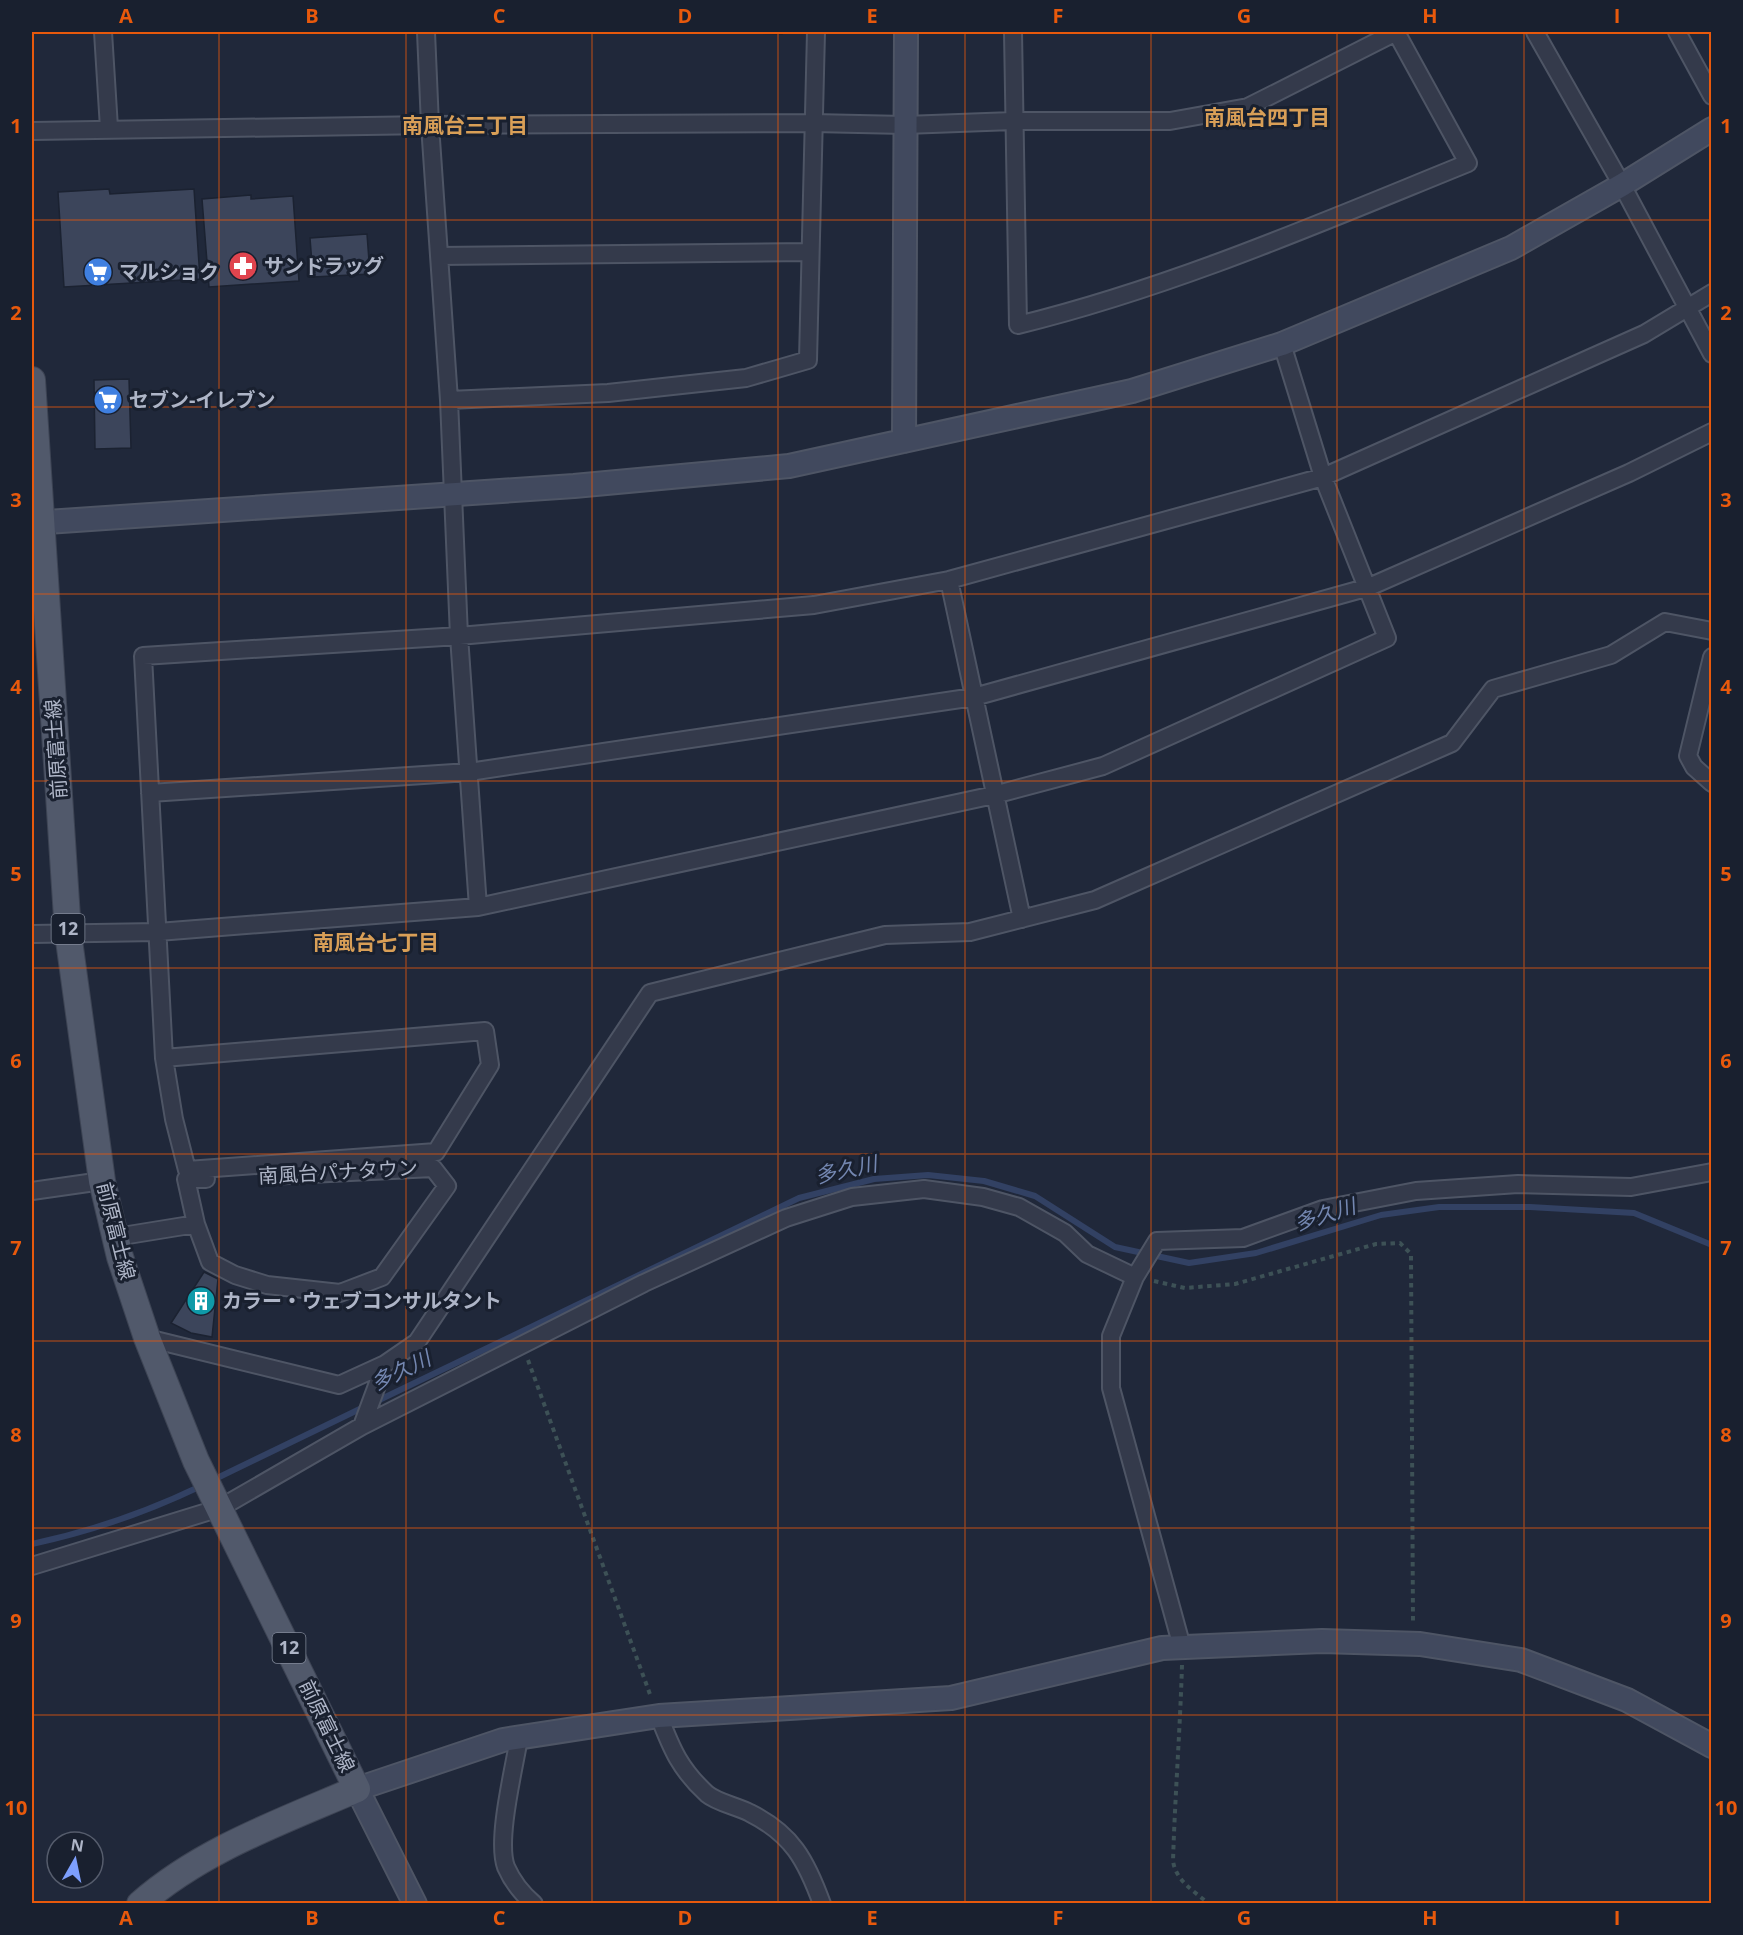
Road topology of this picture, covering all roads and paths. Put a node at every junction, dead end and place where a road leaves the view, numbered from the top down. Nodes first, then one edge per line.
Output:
1 (103, 32) edge
2 (426, 32) edge
3 (816, 32) edge
4 (906, 32) edge
5 (1013, 32) edge
6 (1396, 32) edge
7 (1535, 32) edge
8 (1677, 32) edge
9 (1712, 96) edge
10 (1013, 121) junction
11 (813, 123) junction
12 (430, 125) junction
13 (905, 125) junction
14 (109, 128) junction
15 (1712, 129) edge
16 (32, 131) edge
17 (1623, 185) junction
18 (810, 252) junction
19 (439, 256) junction
20 (1712, 293) edge
21 (1687, 308) junction
22 (1282, 344) junction
23 (1712, 354) edge
24 (32, 380) edge
25 (449, 400) junction
26 (1712, 432) edge
27 (904, 441) junction
28 (1323, 477) junction
29 (453, 495) junction
30 (37, 522) edge
31 (949, 580) junction
32 (1369, 587) junction
33 (1712, 631) edge
34 (459, 636) junction
35 (1712, 657) edge
36 (974, 697) junction
37 (469, 772) junction
38 (1712, 783) edge
39 (150, 793) junction
40 (994, 795) junction
41 (478, 907) junction
42 (1022, 919) junction
43 (158, 932) junction
44 (68, 933) junction
45 (32, 934) edge
46 (164, 1058) junction
47 (1712, 1172) edge
48 (102, 1181) junction
49 (32, 1191) edge
50 (196, 1224) junction
51 (116, 1237) junction
52 (1139, 1270) junction
53 (147, 1338) junction
54 (522, 1345) junction
55 (385, 1364) junction
56 (362, 1426) junction
57 (220, 1508) junction
58 (32, 1566) edge
59 (1412, 1644) junction
60 (1182, 1647) junction
61 (658, 1716) junction
62 (519, 1738) junction
63 (1712, 1746) edge
64 (357, 1789) junction
65 (140, 1904) edge
66 (415, 1904) edge
67 (534, 1904) edge
68 (822, 1904) edge
69 (1209, 1904) edge

1 - 14 street
2 - 12 street
3 - 11 street
4 - 13 street
5 - 10 street
6 - 10 street
6 - 10 street
7 - 17 street
8 - 9 street
10 - 13 street
11 - 12 street
11 - 13 street
11 - 18 street
12 - 14 street
12 - 19 street
13 - 27 street
14 - 16 street
15 - 17 street
17 - 21 street
17 - 22 street
18 - 19 street
18 - 25 street
19 - 25 street
20 - 21 street
21 - 23 street
21 - 28 street
22 - 27 street
22 - 28 street
24 - 30 main road, 前原富士線 / 12
25 - 29 street
26 - 32 street
27 - 29 street
28 - 31 street
28 - 32 street
29 - 30 street
29 - 34 street
30 - 44 main road, 前原富士線 / 12
31 - 34 street
31 - 36 street
32 - 36 street
32 - 40 street
33 - 42 street
34 - 37 street
34 - 39 street
35 - 38 street
36 - 37 street
36 - 40 street
37 - 39 street
37 - 41 street
39 - 43 street
40 - 41 street
40 - 42 street
41 - 43 street
42 - 55 street
43 - 44 street
43 - 46 street
44 - 45 street
44 - 48 main road, 前原富士線 / 12
46 - 46 street
47 - 52 street
48 - 49 street
48 - 51 main road, 前原富士線 / 12
50 - 50 street, 南風台パナタウン
50 - 51 street
51 - 53 main road, 前原富士線 / 12
52 - 54 street
52 - 59 path
52 - 60 street
53 - 55 street
53 - 57 main road, 前原富士線 / 12
54 - 56 street
54 - 61 path
55 - 56 street
56 - 57 street
57 - 58 street
57 - 64 main road, 前原富士線 / 12
59 - 60 street
59 - 63 street
60 - 61 street
60 - 69 path
61 - 62 street
61 - 68 street
62 - 64 street
62 - 67 street
64 - 65 main road, 前原富士線
64 - 66 street

